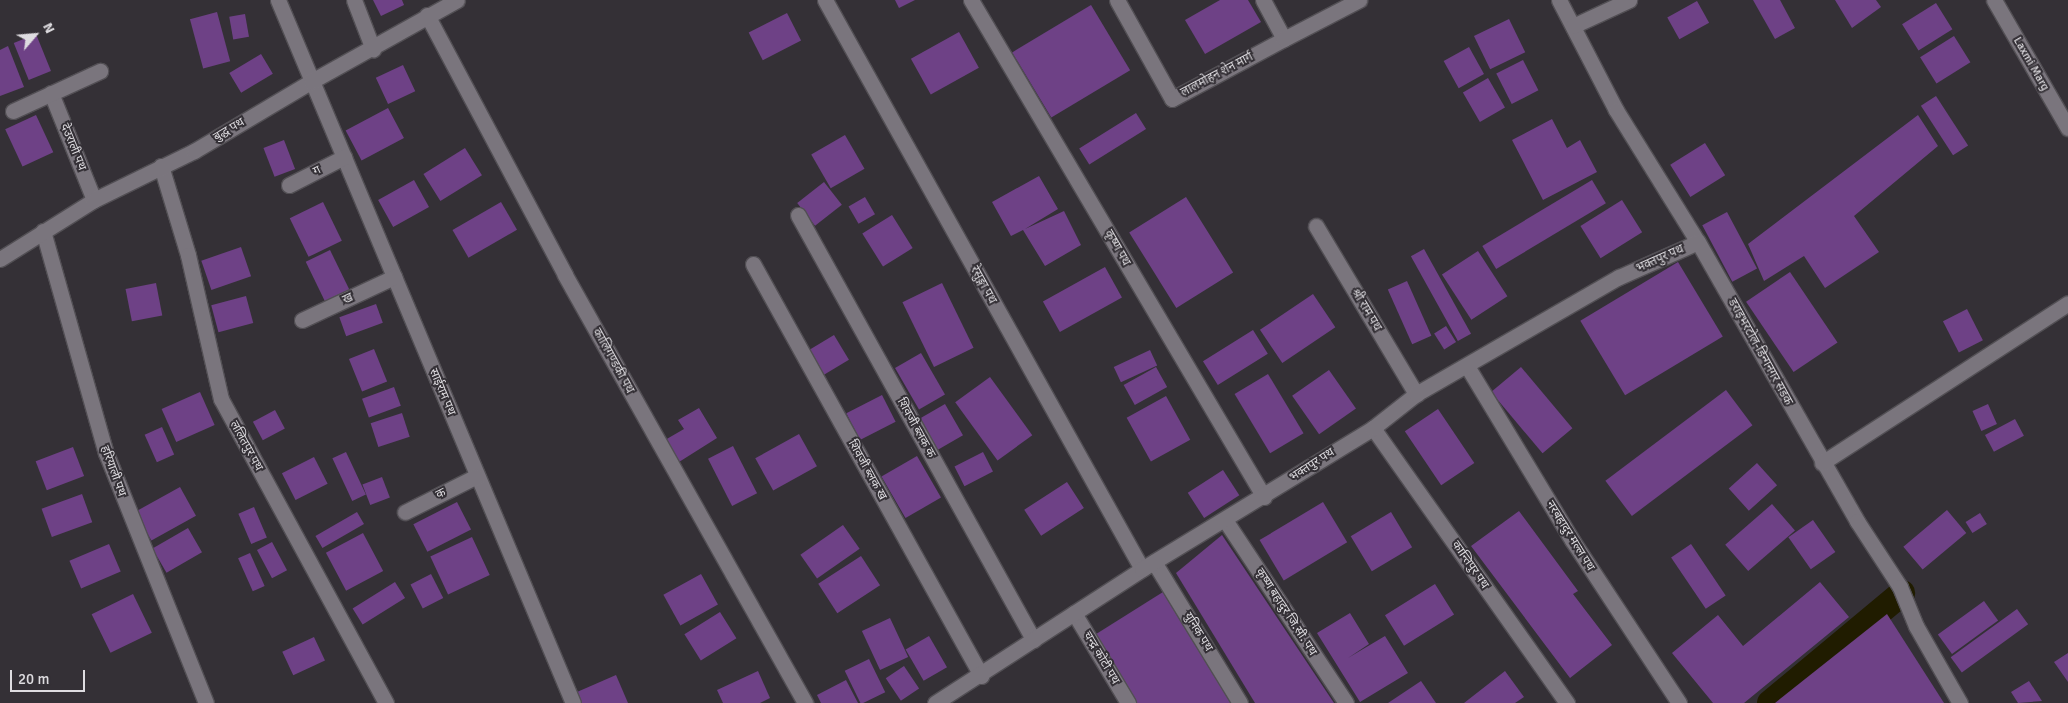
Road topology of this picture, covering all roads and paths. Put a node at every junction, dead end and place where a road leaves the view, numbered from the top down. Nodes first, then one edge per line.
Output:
1 (278, 0) edge
2 (354, 0) edge
3 (457, 0) edge
4 (825, 0) edge
5 (971, 0) edge
6 (1117, 0) edge
7 (1263, 0) edge
8 (1360, 0) edge
9 (1560, 0) edge
10 (1628, 0) edge
11 (1994, 0) edge
12 (427, 15) junction
13 (1573, 26) junction
14 (1284, 40) junction
15 (373, 49) junction
16 (100, 70) dead end
17 (312, 81) junction
18 (51, 93) junction
19 (13, 111) dead end
20 (2068, 128) edge
21 (344, 157) junction
22 (161, 166) junction
23 (289, 185) dead end
24 (94, 200) junction
25 (798, 215) dead end
26 (1316, 226) dead end
27 (43, 231) junction
28 (1698, 242) junction
29 (0, 259) edge
30 (754, 264) dead end
31 (394, 277) junction
32 (2068, 303) edge
33 (302, 320) dead end
34 (1467, 366) junction
35 (1416, 394) junction
36 (1373, 428) junction
37 (1822, 463) junction
38 (477, 476) junction
39 (1264, 497) junction
40 (406, 512) dead end
41 (1225, 520) junction
42 (1148, 565) junction
43 (1074, 613) junction
44 (1034, 640) junction
45 (981, 676) junction
46 (943, 701) edge
47 (206, 703) edge
48 (386, 703) edge
49 (573, 703) edge
50 (804, 703) edge
51 (1128, 703) edge
52 (1240, 703) edge
53 (1346, 703) edge
54 (1567, 703) edge
55 (1679, 703) edge
56 (1960, 703) edge

1 - 17 street, साईराम पथ
2 - 15 street
3 - 12 street, बुद्ध पथ
4 - 42 street, रेसुङ्गा पथ
5 - 39 street, कृष्ण पथ
6 - 14 street, लालमोहन शेन मार्ग
7 - 14 street
8 - 14 street
9 - 13 street, डराइभरटोल-डिन्गनगर सडक
10 - 13 street
11 - 20 street, Laxmi Marg
12 - 15 street, बुद्ध पथ
12 - 50 street, कालिगण्डकी पथ
13 - 28 street, डराइभरटोल-डिन्गनगर सडक
15 - 17 street, बुद्ध पथ
16 - 18 street
17 - 21 street, साईराम पथ
17 - 22 street, बुद्ध पथ
18 - 19 street
18 - 24 street, देउराली पथ
21 - 23 street, ग
21 - 31 street, साईराम पथ
22 - 24 street, बुद्ध पथ
22 - 48 street, ललितपुर पथ
24 - 27 street, बुद्ध पथ
25 - 44 street, शिवजी ब्लक क
26 - 35 street, श्री राम पथ
27 - 29 street, बुद्ध पथ
27 - 47 street, हरियाली पथ
28 - 34 street, भक्तपुर पथ
28 - 37 street, डराइभरटोल-डिन्गनगर सडक
30 - 45 street, शिवजी ब्लक ख
31 - 33 street, ख
31 - 38 street, साईराम पथ
32 - 37 street
34 - 35 street, भक्तपुर पथ
34 - 55 street, नरबहादुर मल्ल पथ
35 - 36 street, भक्तपुर पथ
36 - 39 street, भक्तपुर पथ
36 - 54 street, कान्तिपुर पथ
37 - 56 street, डराइभरटोल-डिन्गनगर सडक
38 - 40 street, क
38 - 49 street, साईराम पथ
39 - 41 street, भक्तपुर पथ
41 - 42 street, भक्तपुर पथ
41 - 53 street, कृष्ण बहादुर जि.सी. पथ
42 - 43 street, भक्तपुर पथ
42 - 52 street, युनिक पथ
43 - 44 street, भक्तपुर पथ
43 - 51 street, चन्द्र कोटी पथ
44 - 45 street, भक्तपुर पथ
45 - 46 street, भक्तपुर पथ

